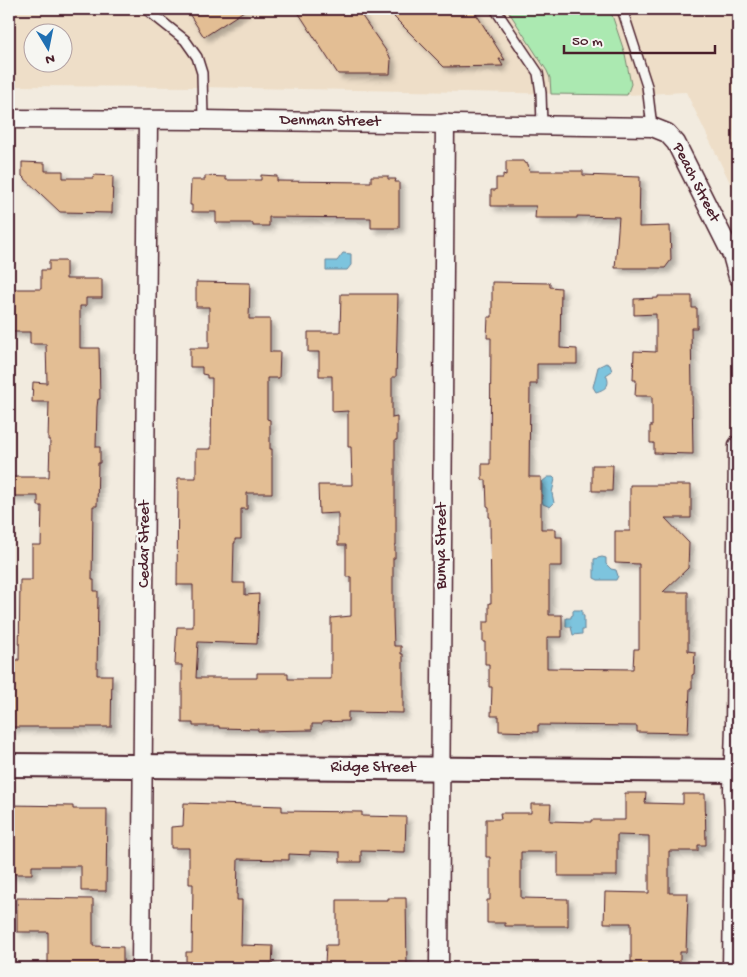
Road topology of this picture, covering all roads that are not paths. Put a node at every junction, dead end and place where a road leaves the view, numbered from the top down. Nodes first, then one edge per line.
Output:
1 (146, 9) edge
2 (495, 9) edge
3 (622, 9) edge
4 (9, 119) edge
5 (148, 120) junction
6 (203, 120) junction
7 (445, 123) junction
8 (542, 124) junction
9 (652, 127) junction
10 (738, 278) edge
11 (738, 446) edge
12 (9, 765) edge
13 (144, 766) junction
14 (441, 768) junction
15 (736, 771) edge
16 (141, 968) edge
17 (439, 968) edge
18 (732, 968) edge

1 - 6 lane
2 - 8 lane
3 - 9 lane
4 - 5 street, Denman Street
5 - 6 street, Denman Street
5 - 13 street, Cedar Street
6 - 7 street, Denman Street
7 - 8 street, Denman Street
7 - 14 street, Bunya Street
8 - 9 street, Denman Street
9 - 10 street, Peach Street
11 - 15 street
12 - 13 street, Ridge Street
13 - 14 street, Ridge Street
13 - 16 street, Cedar Street
14 - 15 street, Ridge Street
14 - 17 street, Bunya Street
15 - 18 street

